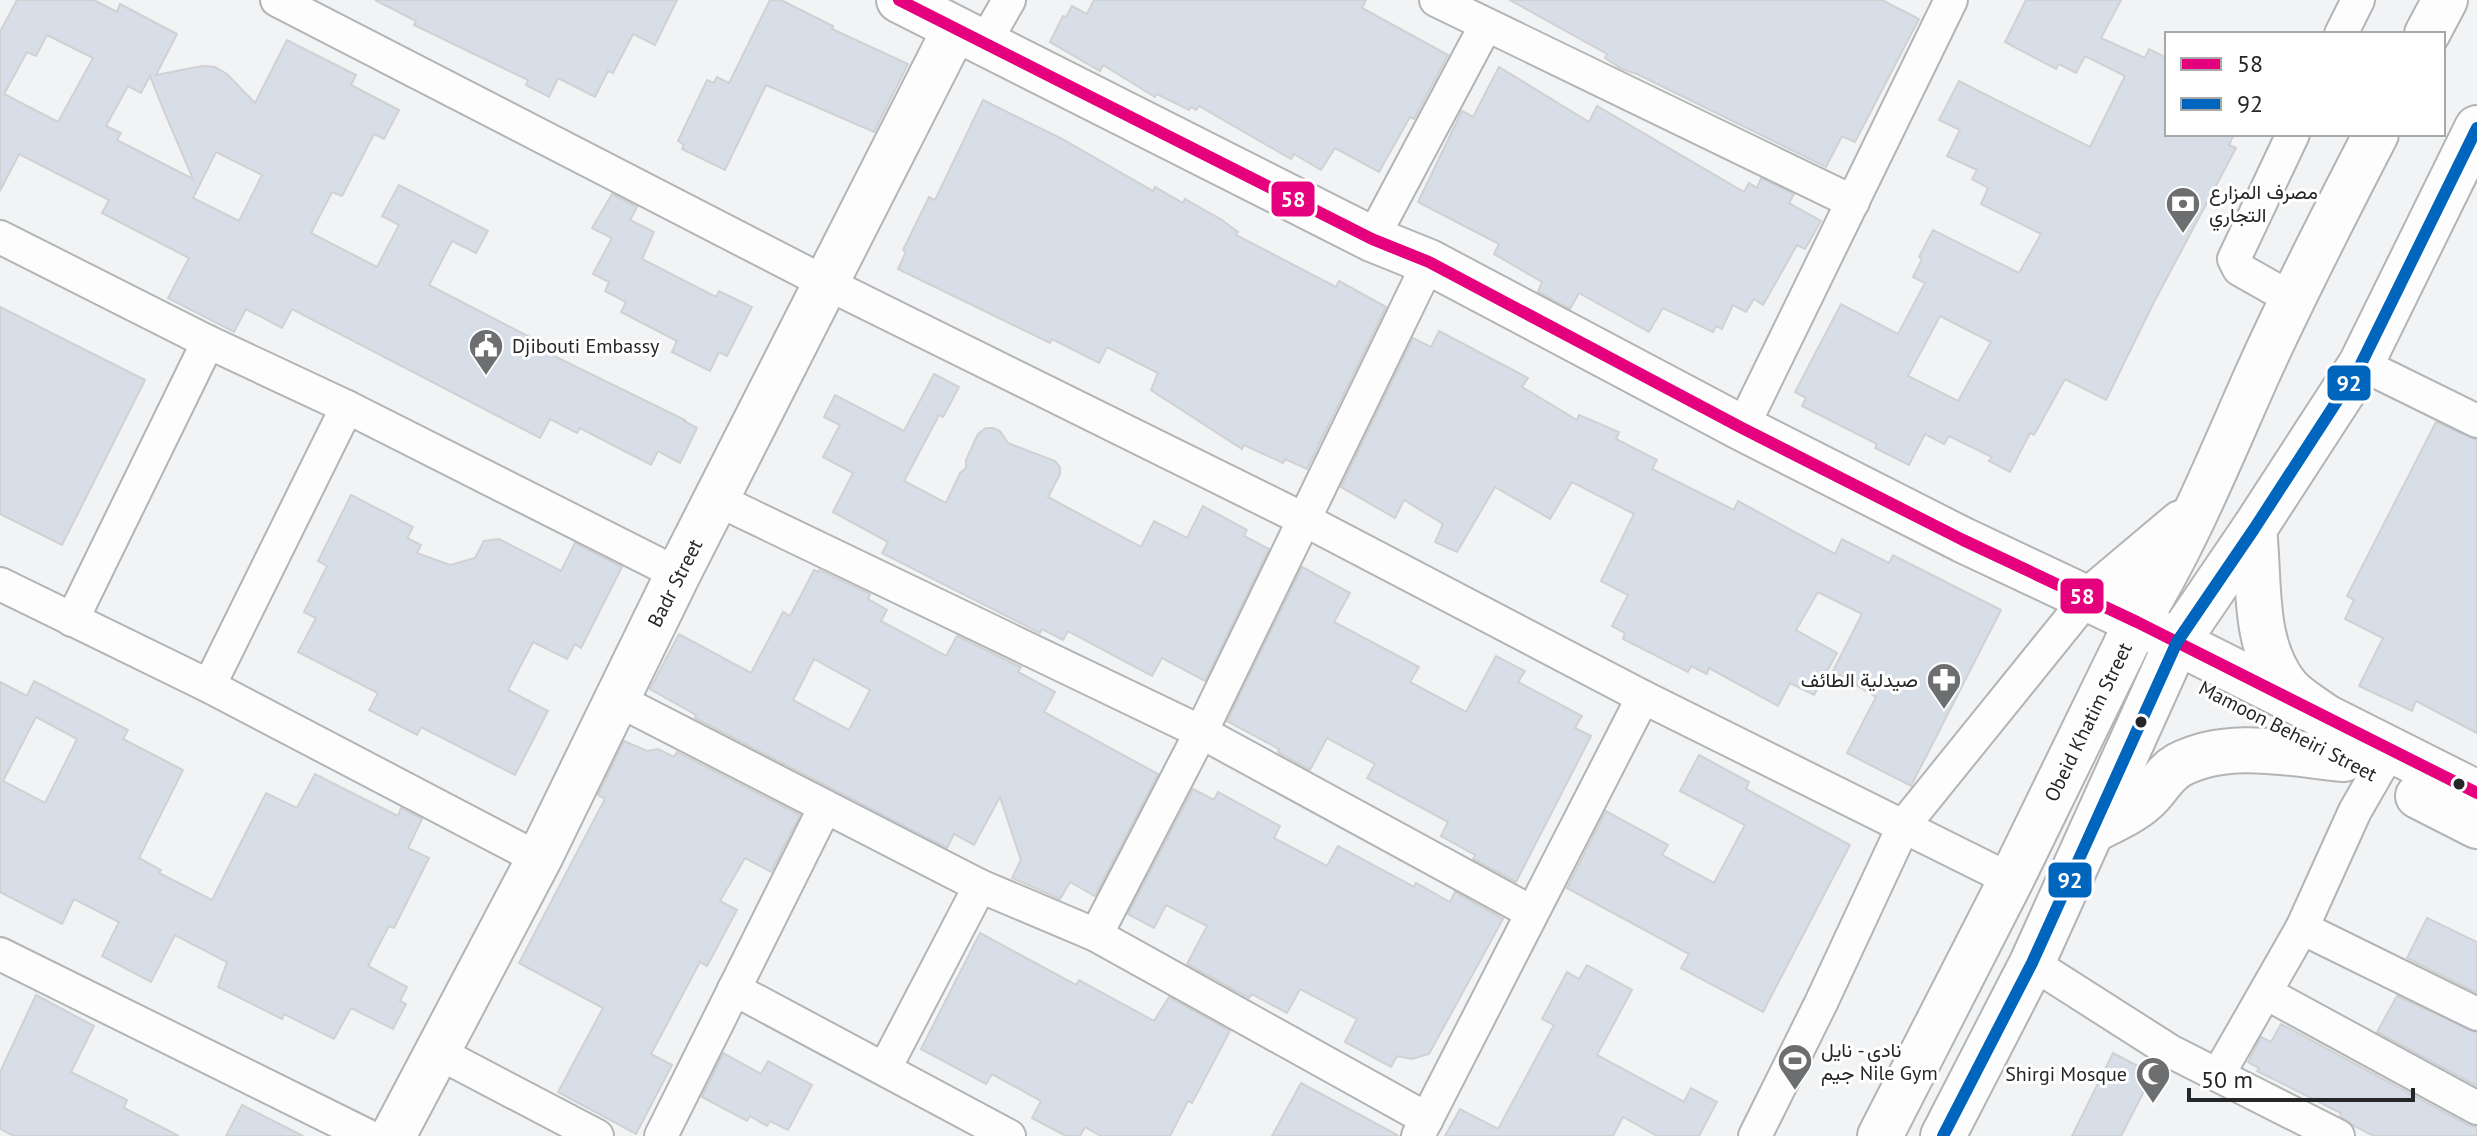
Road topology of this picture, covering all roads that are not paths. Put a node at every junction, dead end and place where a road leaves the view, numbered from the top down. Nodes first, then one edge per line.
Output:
1 (277, 0) edge
2 (899, 0) edge
3 (1009, 0) edge
4 (1436, 0) edge
5 (1951, 0) edge
6 (2358, 0) edge
7 (1486, 25) junction
8 (2342, 32) edge
9 (969, 36) junction
10 (2477, 128) edge
11 (2292, 136) edge
12 (2375, 136) edge
13 (1853, 202) junction
14 (1372, 239) junction
15 (2, 243) edge
16 (1429, 262) junction
17 (826, 283) junction
18 (2292, 299) junction
19 (208, 342) junction
20 (2361, 364) junction
21 (347, 407) junction
22 (2477, 421) edge
23 (1742, 428) junction
24 (718, 500) junction
25 (2199, 503) junction
26 (1303, 519) junction
27 (2254, 529) junction
28 (678, 574) junction
29 (0, 584) edge
30 (2081, 605) junction
31 (72, 620) junction
32 (2131, 635) junction
33 (2171, 655) junction
34 (209, 686) junction
35 (1643, 697) junction
36 (618, 700) junction
37 (2327, 718) junction
38 (1201, 732) junction
39 (2370, 761) junction
40 (2477, 793) edge
41 (825, 807) junction
42 (1904, 825) junction
43 (2477, 826) edge
44 (2092, 831) junction
45 (539, 859) junction
46 (2011, 880) junction
47 (980, 886) junction
48 (1531, 912) junction
49 (2302, 928) junction
50 (1096, 935) junction
51 (0, 954) edge
52 (2032, 963) junction
53 (734, 989) junction
54 (2266, 993) junction
55 (2477, 1014) edge
56 (437, 1052) junction
57 (885, 1068) junction
58 (2218, 1075) junction
59 (2477, 1108) edge
60 (1422, 1128) edge
61 (368, 1136) edge
62 (393, 1136) edge
63 (597, 1136) edge
64 (661, 1136) edge
65 (1009, 1136) edge
66 (1755, 1136) edge
67 (1880, 1136) edge
68 (1943, 1136) edge
69 (2338, 1136) edge

1 - 17 street
2 - 9 street, Mamoon Beheiri Street
3 - 9 street
4 - 7 street
5 - 13 street
6 - 8 street
7 - 13 street
7 - 14 street
9 - 14 street, Mamoon Beheiri Street
9 - 17 street, Badr Street
10 - 20 street
11 - 18 street
12 - 18 street, Obeid Khatim Street
13 - 23 street
14 - 16 street, Mamoon Beheiri Street
15 - 19 street
16 - 23 street, Mamoon Beheiri Street
16 - 26 street
17 - 24 street, Badr Street
17 - 26 street
18 - 25 street, Obeid Khatim Street
19 - 21 street
19 - 31 street
20 - 22 street
20 - 27 street
21 - 28 street
21 - 34 street
23 - 30 street, Mamoon Beheiri Street
24 - 28 street, Badr Street
24 - 38 street
25 - 30 street
25 - 32 street, Obeid Khatim Street
26 - 35 street
26 - 38 street
27 - 33 street
27 - 37 street
28 - 36 street, Badr Street
29 - 31 street
30 - 32 street, Mamoon Beheiri Street
30 - 42 street
31 - 34 street
32 - 33 street, Mamoon Beheiri Street
32 - 46 street, Obeid Khatim Street
33 - 37 street, Mamoon Beheiri Street
33 - 39 street, Mamoon Beheiri Street
33 - 44 street
34 - 45 street
35 - 42 street
35 - 48 street
36 - 41 street
36 - 45 street, Badr Street
37 - 39 street, Mamoon Beheiri Street
38 - 48 street
38 - 50 street
39 - 40 street, Mamoon Beheiri Street
39 - 43 street, Mamoon Beheiri Street
39 - 44 street
39 - 49 street
41 - 47 street
41 - 53 street
42 - 46 street
42 - 66 street
44 - 52 street
45 - 56 street, Badr Street
46 - 67 street, Obeid Khatim Street
47 - 50 street
47 - 57 street
48 - 60 street
49 - 54 street
49 - 55 street
50 - 60 street
51 - 61 street
52 - 58 street
52 - 68 street
53 - 57 street
53 - 64 street
54 - 58 street
54 - 59 street
56 - 62 street, Badr Street
56 - 63 street
57 - 65 street
58 - 69 street

